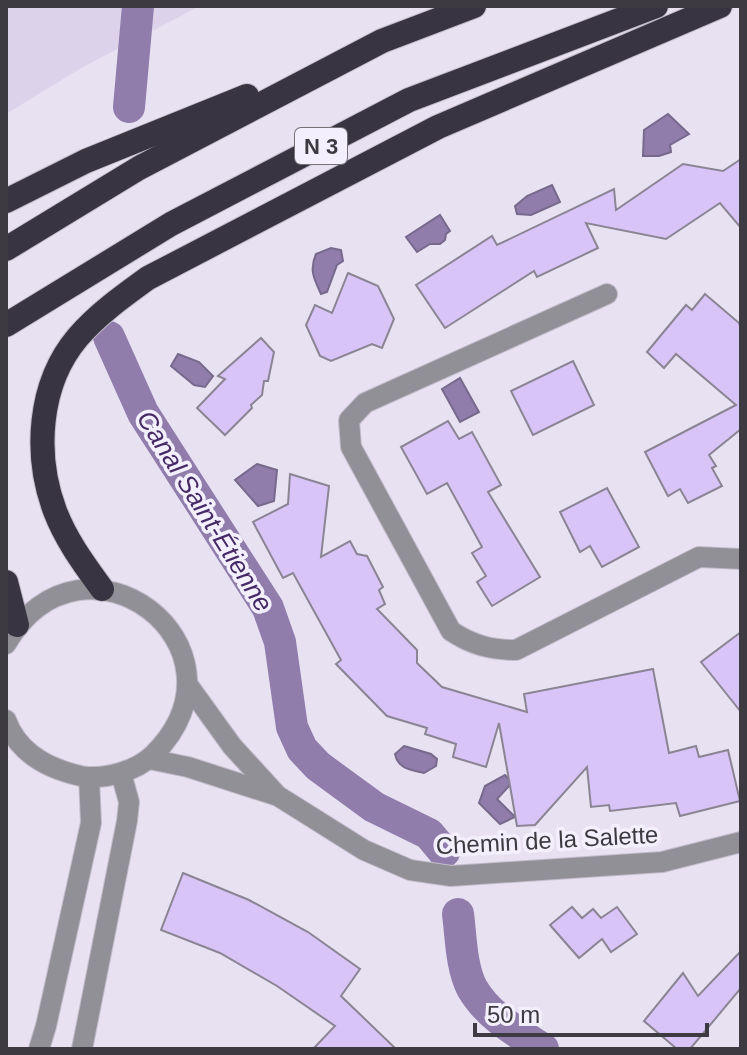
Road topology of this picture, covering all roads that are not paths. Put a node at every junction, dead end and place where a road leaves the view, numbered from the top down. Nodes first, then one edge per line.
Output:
1 (474, 6) edge
2 (656, 6) edge
3 (720, 6) edge
4 (382, 41) junction
5 (6, 201) edge
6 (6, 249) edge
7 (607, 294) dead end
8 (6, 325) edge
9 (741, 559) edge
10 (6, 582) edge
11 (102, 589) junction
12 (12, 634) edge
13 (188, 685) junction
14 (6, 720) edge
15 (6, 747) edge
16 (31, 755) junction
17 (149, 759) junction
18 (121, 773) junction
19 (89, 777) junction
20 (278, 796) junction
21 (741, 842) edge
22 (39, 1049) edge
23 (82, 1049) edge

1 - 4 highway
2 - 8 highway, N 3
3 - 11 highway
4 - 5 highway
4 - 6 highway
7 - 9 street
10 - 12 highway
11 - 12 street
11 - 13 street
13 - 17 street
13 - 20 street, Chemin de la Salette
14 - 16 street
15 - 16 street
16 - 19 street
17 - 18 street
17 - 20 street, Chemin de la Salette
18 - 19 street
18 - 23 street
19 - 22 street
20 - 21 street, Chemin de la Salette

